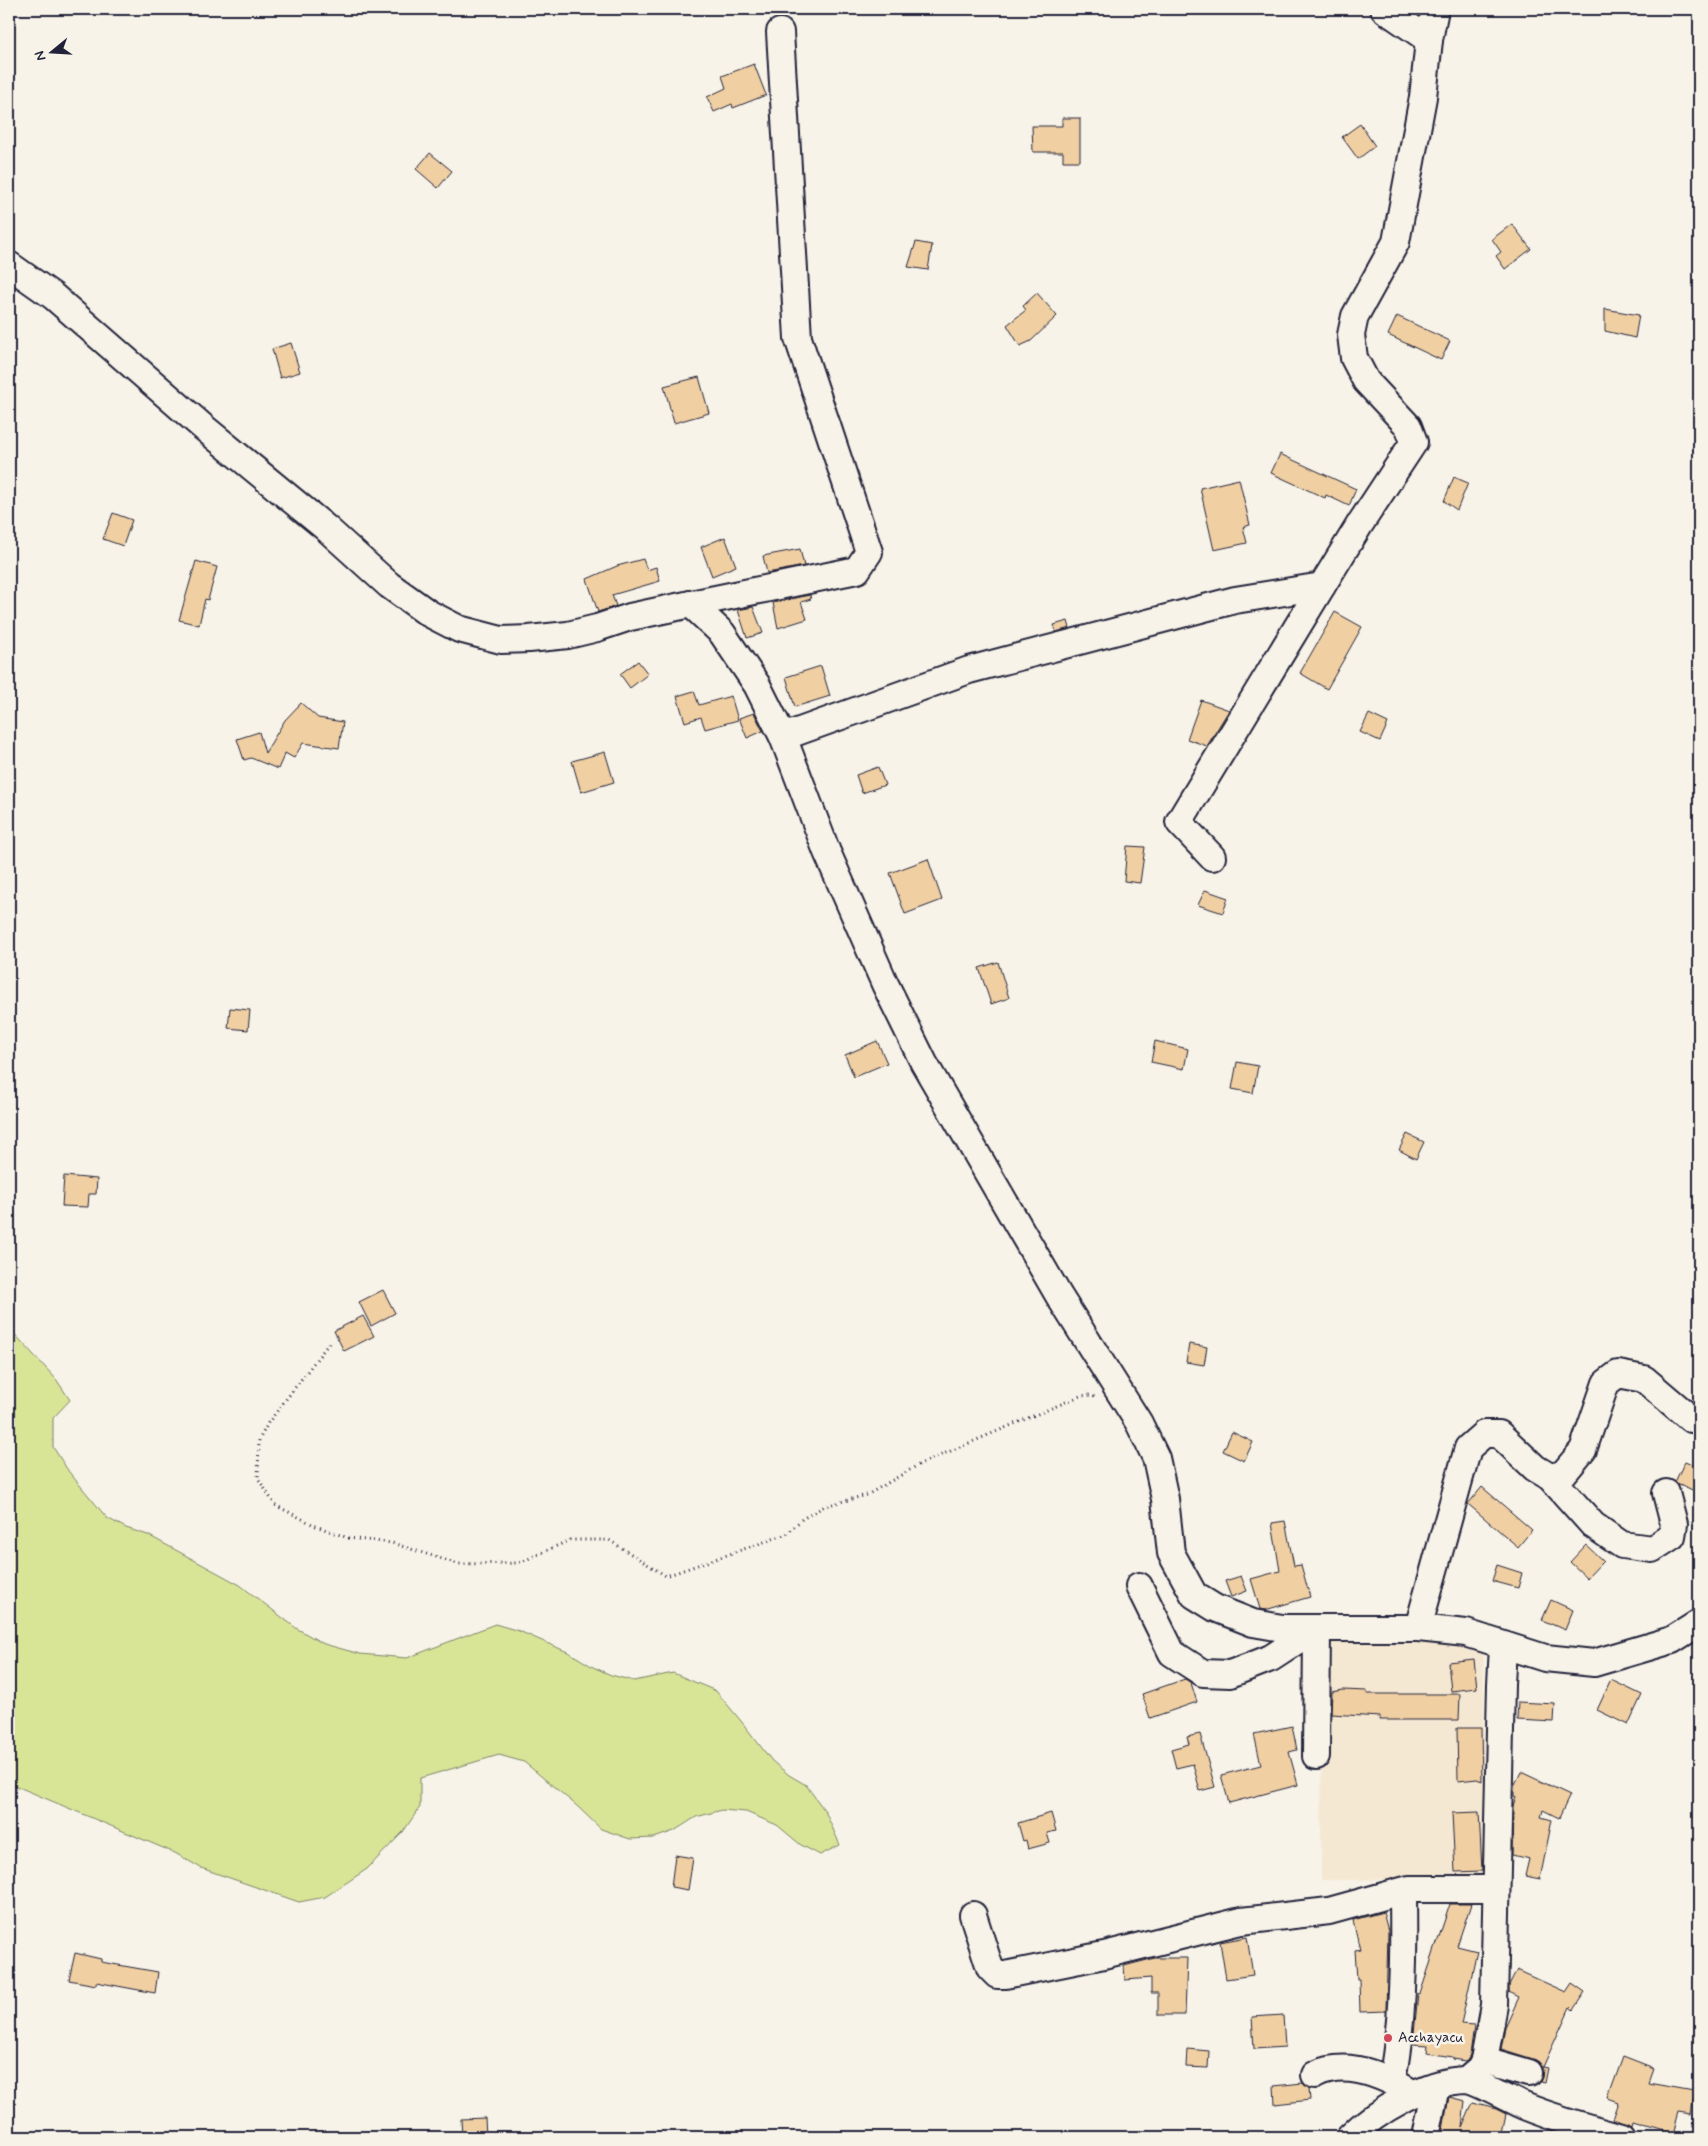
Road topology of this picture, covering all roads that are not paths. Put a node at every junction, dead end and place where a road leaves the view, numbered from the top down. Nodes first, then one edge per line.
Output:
1 (1384, 9) edge
2 (1436, 9) edge
3 (780, 32) dead end
4 (1429, 40) junction
5 (9, 265) edge
6 (1322, 586) junction
7 (691, 604) junction
8 (783, 737) junction
9 (1212, 857) dead end
10 (1699, 1418) edge
11 (1550, 1477) junction
12 (1666, 1494) dead end
13 (1139, 1586) dead end
14 (1699, 1623) edge
15 (1318, 1628) junction
16 (1418, 1628) junction
17 (1503, 1646) junction
18 (1316, 1756) dead end
19 (1496, 1889) junction
20 (1403, 1898) dead end
21 (972, 1915) dead end
22 (1484, 2060) junction
23 (1529, 2073) dead end
24 (1315, 2075) dead end
25 (1466, 2080) junction
26 (1392, 2082) junction
27 (1425, 2090) junction
28 (1350, 2137) edge
29 (1426, 2137) edge
30 (1622, 2137) edge

1 - 4 street
2 - 4 street
3 - 7 street
4 - 6 street
5 - 7 street
6 - 8 street
6 - 9 street
7 - 8 street
8 - 15 street
10 - 11 street
11 - 12 street
11 - 16 street
13 - 15 street
14 - 17 street
15 - 16 street
15 - 18 street
16 - 17 street
17 - 19 street
19 - 21 street
19 - 22 street
20 - 26 street
22 - 23 street
22 - 25 street
24 - 26 street
25 - 27 street
25 - 30 street
26 - 27 street
27 - 28 street
27 - 29 street

